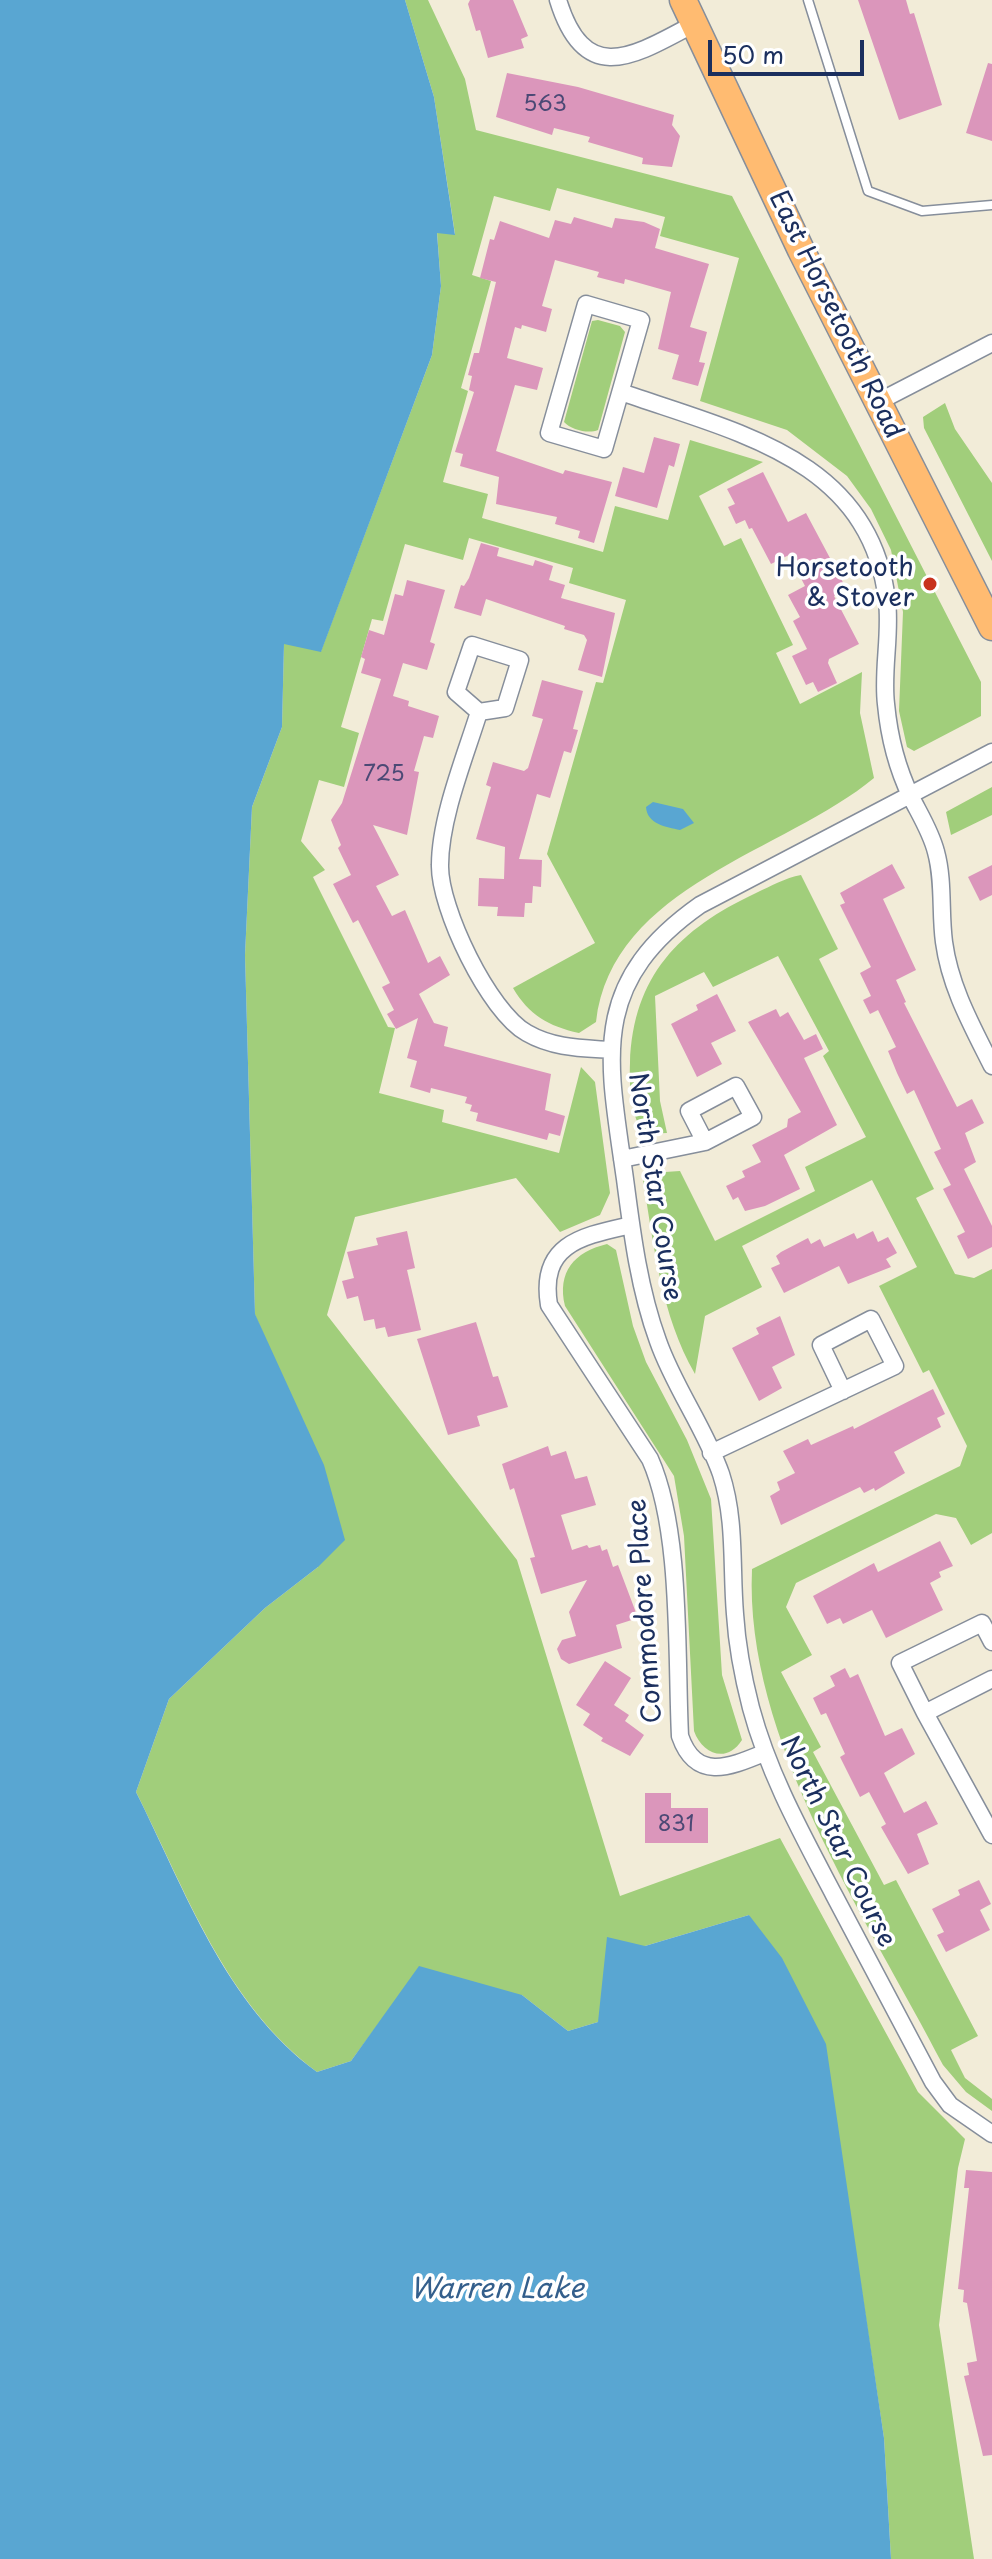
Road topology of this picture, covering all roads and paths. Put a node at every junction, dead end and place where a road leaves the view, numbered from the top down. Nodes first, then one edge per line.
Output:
1 (558, 0) edge
2 (683, 0) edge
3 (808, 0) edge
4 (694, 24) junction
5 (992, 205) edge
6 (992, 343) edge
7 (621, 392) junction
8 (878, 402) junction
9 (992, 627) edge
10 (479, 712) junction
11 (992, 752) edge
12 (910, 796) junction
13 (610, 1050) junction
14 (992, 1066) edge
15 (705, 1142) dead end
16 (622, 1159) junction
17 (631, 1225) junction
18 (843, 1391) junction
19 (711, 1453) junction
20 (992, 1642) edge
21 (992, 1679) edge
22 (925, 1713) junction
23 (764, 1753) junction
24 (992, 1835) edge
25 (992, 2134) edge

1 - 4 street
2 - 4 main road, East Horsetooth Road
3 - 5 lane
4 - 8 main road, East Horsetooth Road
6 - 8 street
7 - 7 street
7 - 12 street
8 - 9 main road, East Horsetooth Road
10 - 10 street
10 - 13 street
11 - 12 street, North Star Course
12 - 13 street, North Star Course
12 - 14 street
13 - 16 street, North Star Course
15 - 16 street
16 - 17 street, North Star Course
17 - 19 street, North Star Course
17 - 23 street, Commodore Place
18 - 18 street
18 - 19 street
19 - 23 street, North Star Course
20 - 22 street
21 - 22 street
22 - 24 street
23 - 25 street, North Star Course

